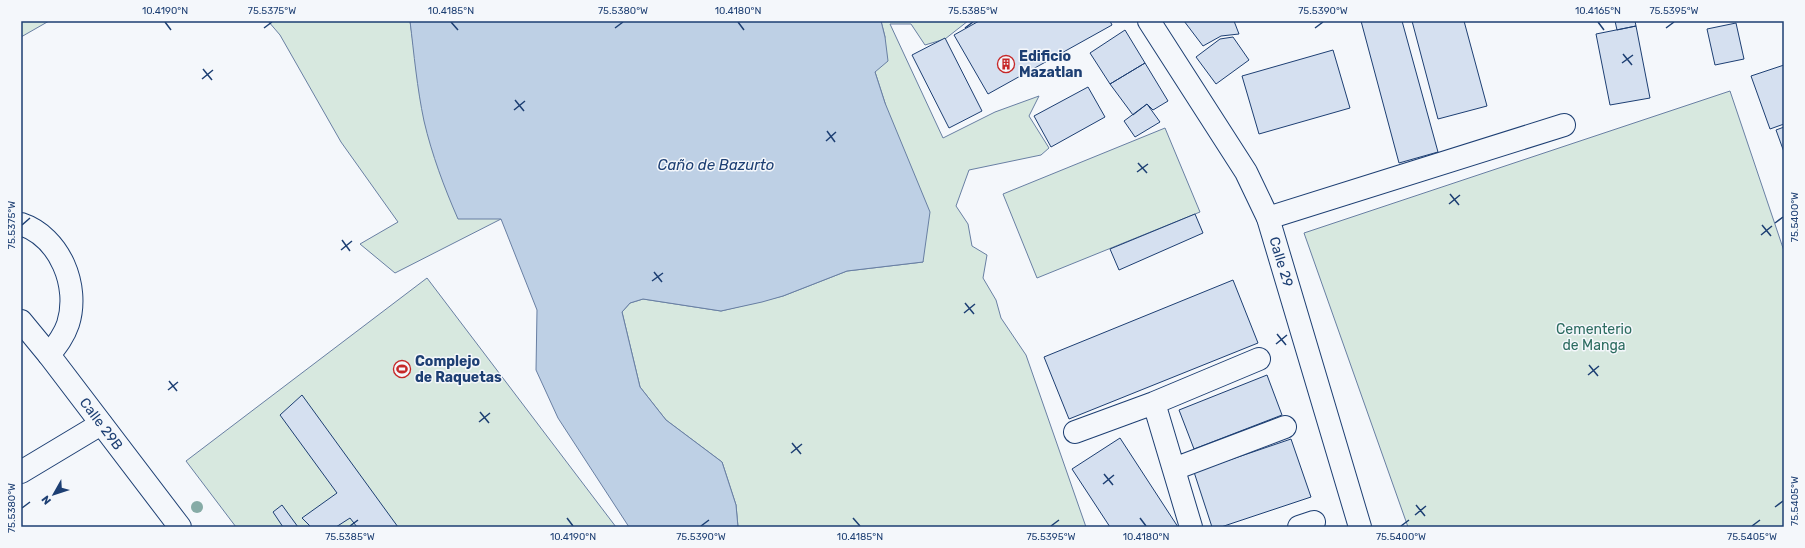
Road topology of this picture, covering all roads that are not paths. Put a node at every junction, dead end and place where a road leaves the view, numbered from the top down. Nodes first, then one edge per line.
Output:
1 (1149, 21) edge
2 (1564, 124) dead end
3 (1268, 218) junction
4 (21, 224) edge
5 (21, 321) edge
6 (49, 355) junction
7 (1259, 359) dead end
8 (1154, 403) junction
9 (101, 424) junction
10 (1285, 427) dead end
11 (1075, 432) dead end
12 (1174, 469) junction
13 (21, 472) edge
14 (180, 527) edge
15 (1191, 527) edge
16 (1360, 527) edge

1 - 3 main road, Calle 29
2 - 3 main road
3 - 16 main road, Calle 29
4 - 6 main road
5 - 6 main road, Calle 29B
6 - 9 main road, Calle 29B
7 - 8 main road
8 - 11 main road
8 - 12 main road
9 - 13 main road
9 - 14 main road, Calle 29B
10 - 12 main road
12 - 15 main road

